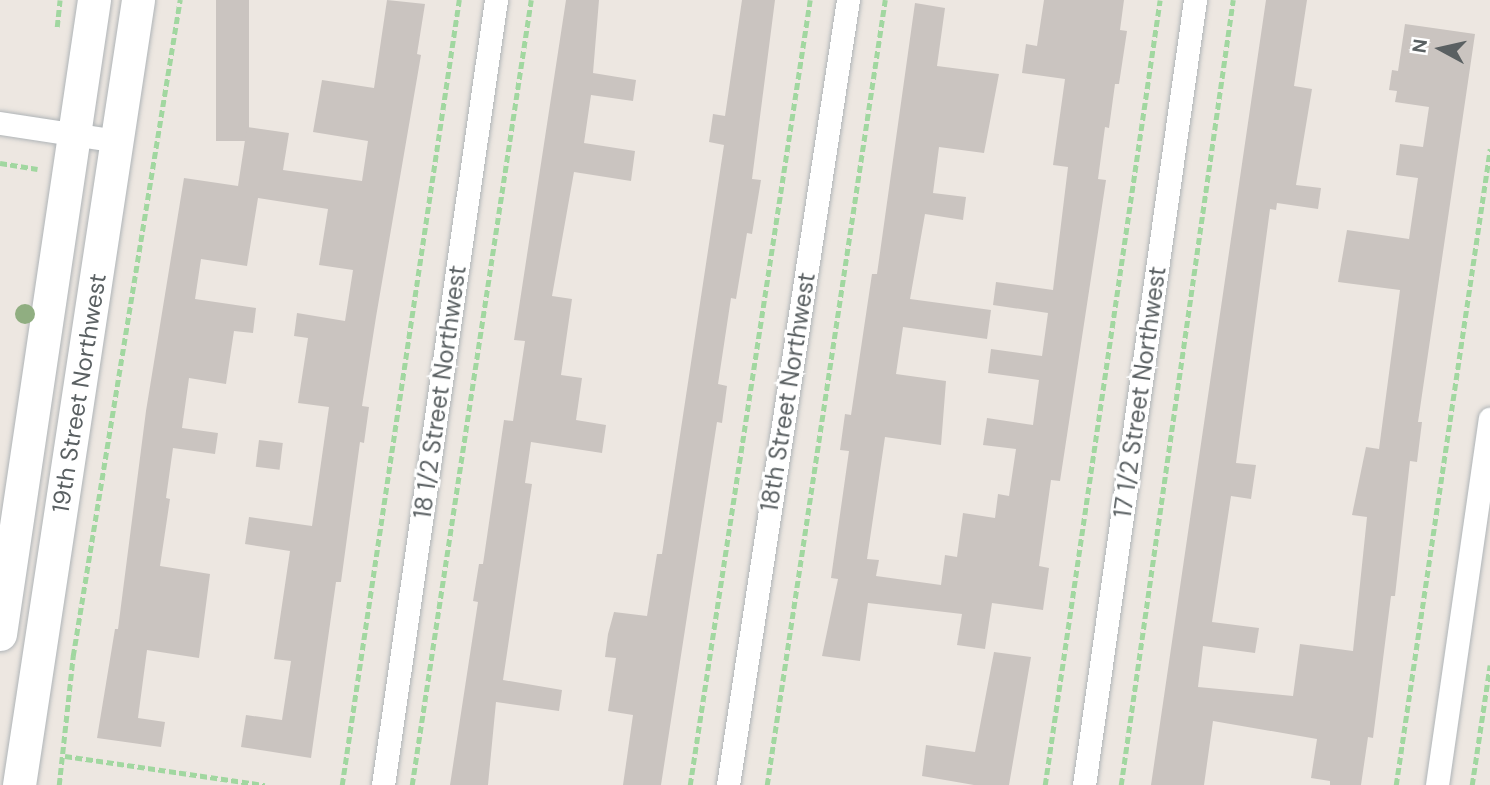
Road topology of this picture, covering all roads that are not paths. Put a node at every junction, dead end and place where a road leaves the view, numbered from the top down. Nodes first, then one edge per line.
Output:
1 (94, 0) edge
2 (138, 0) edge
3 (496, 0) edge
4 (848, 0) edge
5 (1195, 0) edge
6 (0, 123) edge
7 (75, 135) junction
8 (118, 141) junction
9 (1490, 419) edge
10 (0, 634) edge
11 (18, 783) edge
12 (383, 785) edge
13 (728, 785) edge
14 (1084, 785) edge
15 (1437, 785) edge

1 - 7 main road, 19th Street Northwest
2 - 8 main road, 19th Street Northwest
3 - 12 street, 18 1/2 Street Northwest
4 - 13 street, 18th Street Northwest
5 - 14 street, 17 1/2 Street Northwest
6 - 7 street
7 - 8 street
7 - 10 main road, 19th Street Northwest
8 - 11 main road, 19th Street Northwest
9 - 15 street

